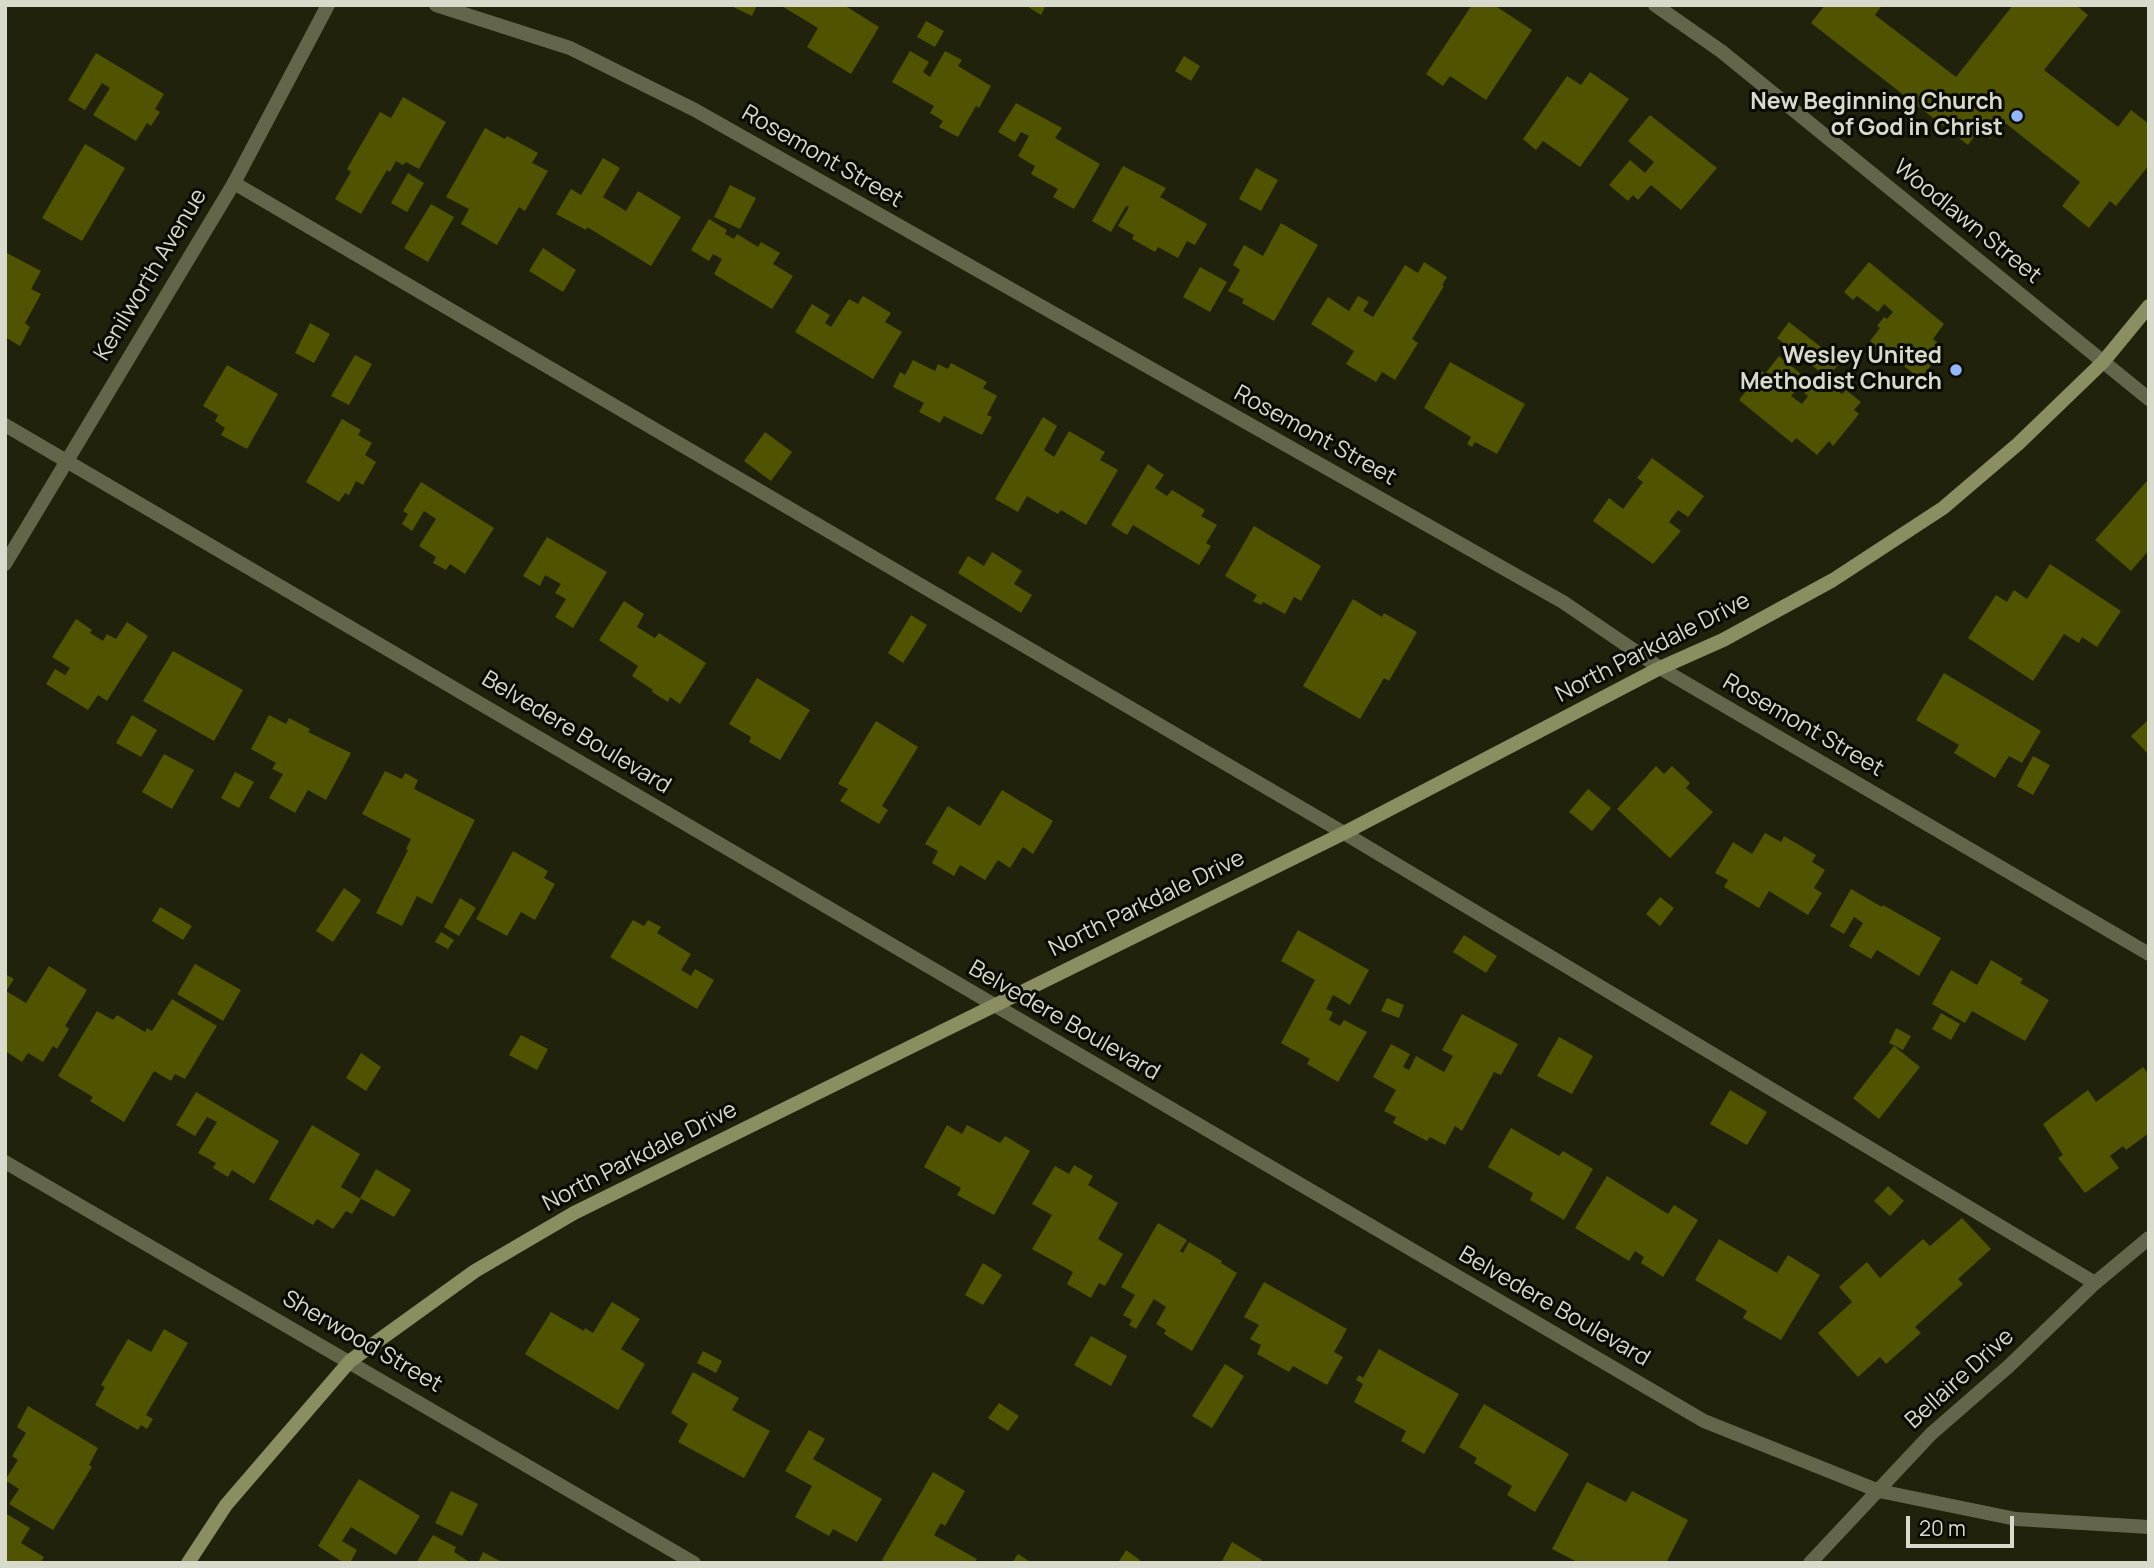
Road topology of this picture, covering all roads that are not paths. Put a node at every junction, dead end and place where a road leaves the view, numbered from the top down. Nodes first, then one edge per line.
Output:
1 (328, 5) edge
2 (436, 5) edge
3 (1655, 5) edge
4 (234, 183) junction
5 (2149, 306) edge
6 (2103, 362) junction
7 (2149, 399) edge
8 (5, 425) edge
9 (67, 460) junction
10 (5, 564) edge
11 (1660, 668) junction
12 (1344, 833) junction
13 (2149, 954) edge
14 (993, 1006) junction
15 (5, 1162) edge
16 (2149, 1238) edge
17 (2095, 1283) junction
18 (350, 1361) junction
19 (1879, 1491) junction
20 (2149, 1527) edge
21 (188, 1563) edge
22 (694, 1563) edge
23 (1810, 1563) edge

1 - 4 street, Kenilworth Avenue
2 - 11 street, Rosemont Street
3 - 6 street, Woodlawn Street
4 - 9 street, Kenilworth Avenue
4 - 12 street
5 - 6 street, North Parkdale Drive
6 - 7 street, Woodlawn Street
6 - 11 street, North Parkdale Drive
8 - 9 street, Belvedere Boulevard
9 - 10 street, Kenilworth Avenue
9 - 14 street, Belvedere Boulevard
11 - 12 street, North Parkdale Drive
11 - 13 street, Rosemont Street
12 - 14 street, North Parkdale Drive
12 - 17 street
14 - 18 street, North Parkdale Drive
14 - 19 street, Belvedere Boulevard
15 - 18 street, Sherwood Street
16 - 17 street, Bellaire Drive
17 - 19 street, Bellaire Drive
18 - 21 street, North Parkdale Drive
18 - 22 street, Sherwood Street
19 - 20 street, Belvedere Boulevard
19 - 23 street, Bellaire Drive

